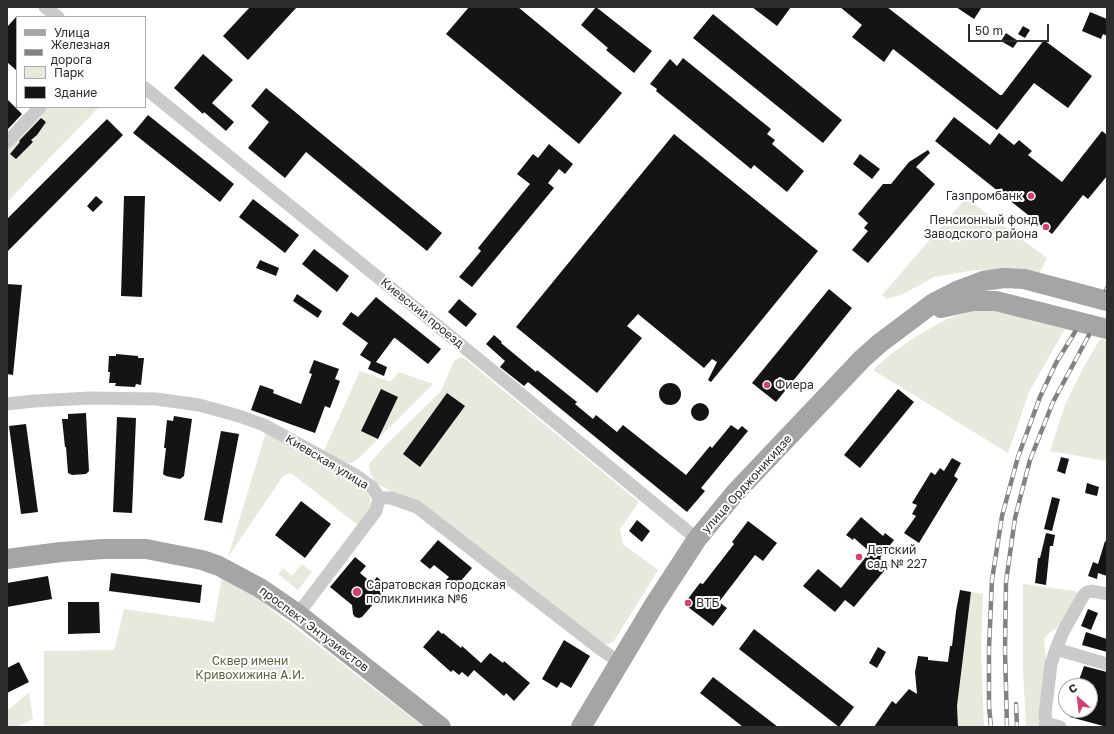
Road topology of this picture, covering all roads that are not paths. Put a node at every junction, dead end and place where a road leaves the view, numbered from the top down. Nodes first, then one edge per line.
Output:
1 (45, 7) edge
2 (57, 16) edge
3 (146, 89) edge
4 (39, 108) edge
5 (7, 142) edge
6 (1107, 301) edge
7 (903, 324) junction
8 (1107, 329) edge
9 (7, 404) edge
10 (379, 498) junction
11 (697, 539) junction
12 (7, 559) edge
13 (1107, 594) edge
14 (298, 614) junction
15 (1056, 648) junction
16 (619, 662) junction
17 (1107, 664) edge
18 (1045, 725) edge
19 (441, 727) edge
20 (581, 727) edge
21 (1060, 727) edge

1 - 2 street
3 - 11 street, Киевский проезд
4 - 5 street
6 - 7 main road, улица Орджоникидзе
7 - 8 main road, улица Орджоникидзе
7 - 11 main road, улица Орджоникидзе
9 - 10 street, Киевская улица
10 - 14 street
10 - 16 street, Киевская улица
11 - 16 main road, улица Орджоникидзе
12 - 14 main road, проспект Энтузиастов
13 - 15 street
14 - 19 main road, проспект Энтузиастов
15 - 17 street
15 - 18 street
16 - 20 main road, улица Орджоникидзе
18 - 21 street

